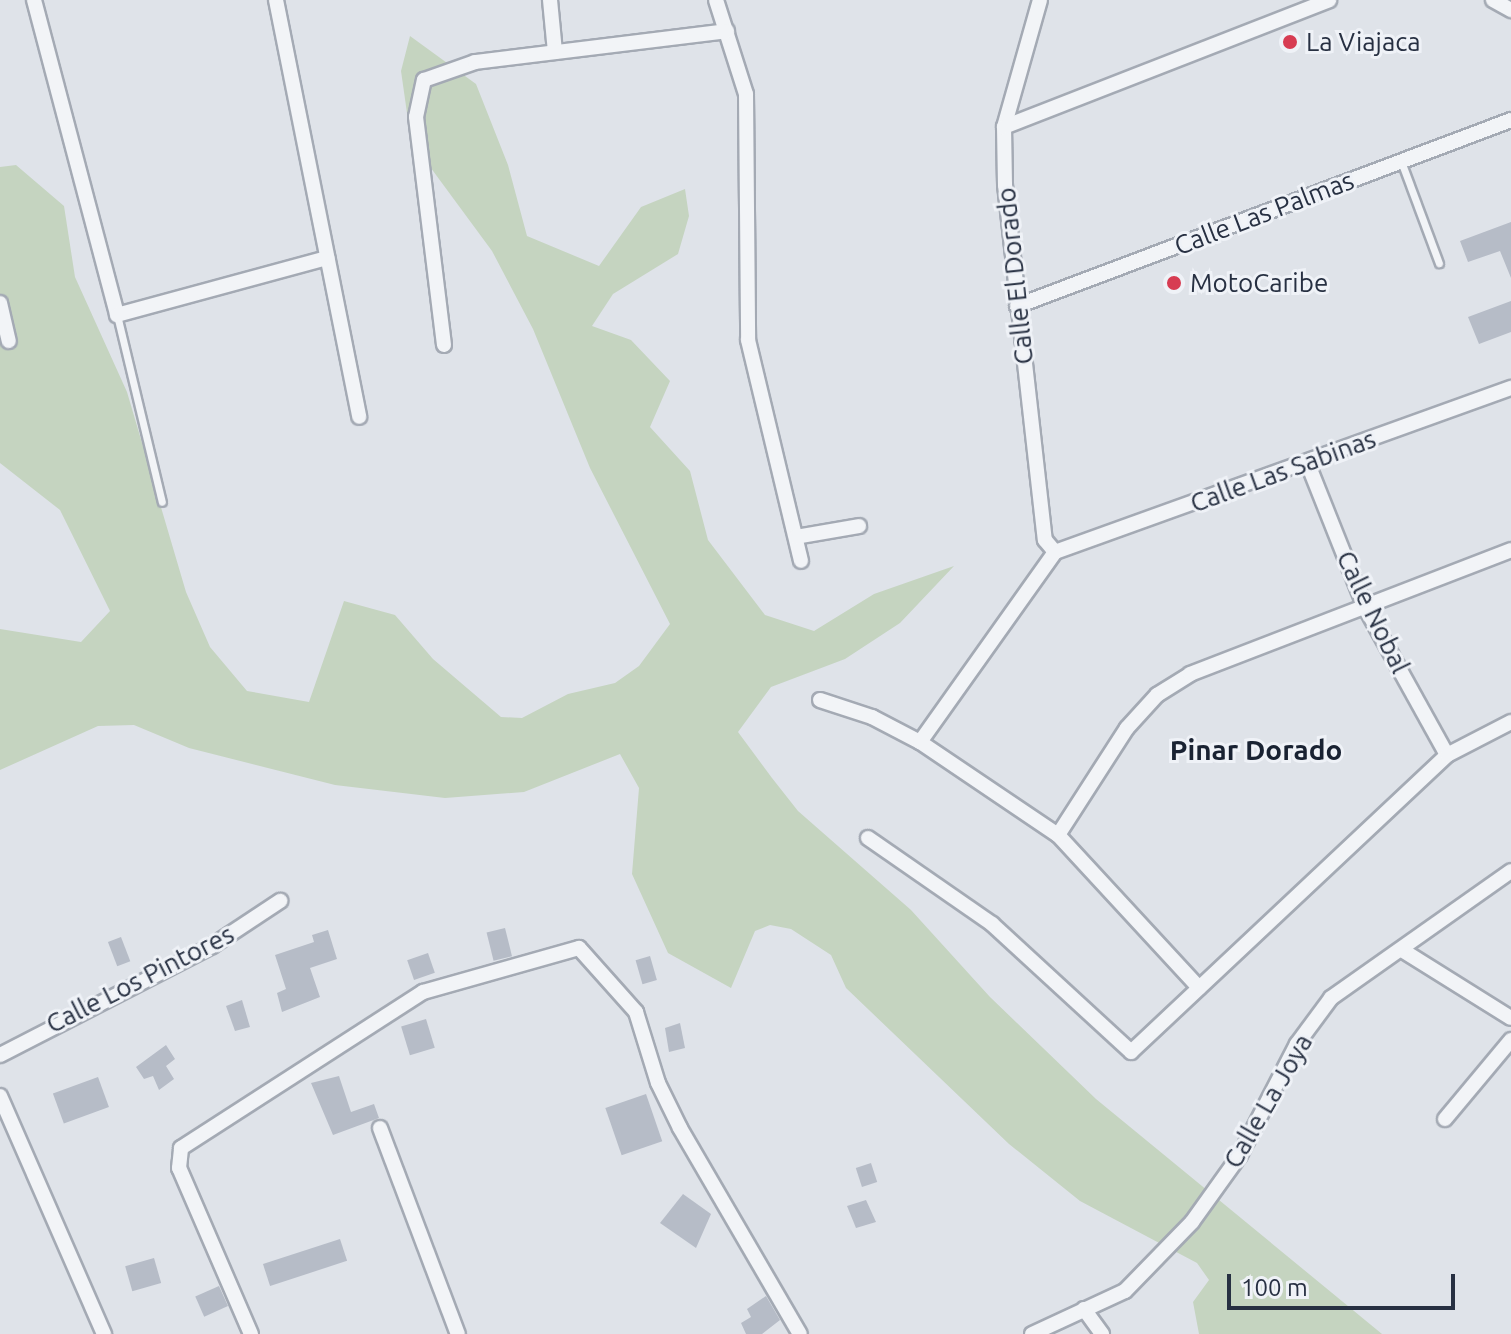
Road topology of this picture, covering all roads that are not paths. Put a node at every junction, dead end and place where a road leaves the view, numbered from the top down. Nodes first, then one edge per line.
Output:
1 (34, 0) edge
2 (276, 0) edge
3 (550, 0) edge
4 (716, 0) edge
5 (1040, 0) edge
6 (1329, 0) edge
7 (1493, 0) edge
8 (1511, 10) edge
9 (727, 31) junction
10 (555, 52) junction
11 (1511, 120) edge
12 (1004, 127) junction
13 (1401, 161) junction
14 (327, 258) junction
15 (1439, 263) dead end
16 (0, 303) edge
17 (1017, 306) junction
18 (117, 315) junction
19 (9, 341) dead end
20 (444, 345) dead end
21 (1511, 388) edge
22 (359, 417) dead end
23 (1308, 464) junction
24 (162, 502) dead end
25 (859, 526) dead end
26 (796, 537) junction
27 (1511, 550) edge
28 (1055, 552) junction
29 (801, 561) dead end
30 (1365, 607) junction
31 (820, 700) dead end
32 (1511, 722) edge
33 (920, 742) junction
34 (1447, 755) junction
35 (1058, 835) junction
36 (868, 838) dead end
37 (1511, 871) edge
38 (280, 901) dead end
39 (1402, 950) junction
40 (1199, 988) junction
41 (1511, 1018) edge
42 (1511, 1040) edge
43 (0, 1055) edge
44 (0, 1096) edge
45 (1445, 1119) dead end
46 (380, 1128) dead end
47 (1084, 1309) junction
48 (104, 1334) edge
49 (251, 1334) edge
50 (458, 1334) edge
51 (800, 1334) edge
52 (1032, 1334) edge
53 (1102, 1334) edge

1 - 18 street
2 - 14 street
3 - 10 street
4 - 9 street
5 - 12 street, Calle El Dorado
6 - 12 street
7 - 8 street
9 - 10 street
9 - 26 street
10 - 20 street
11 - 13 street, Calle Las Palmas
12 - 17 street, Calle El Dorado
13 - 15 lane
13 - 17 street, Calle Las Palmas
14 - 18 street
14 - 22 street
16 - 19 street
17 - 28 street, Calle El Dorado
18 - 24 lane
21 - 23 street, Calle Las Sabinas
23 - 28 street, Calle Las Sabinas
23 - 30 street, Calle Nobal
25 - 26 street
26 - 29 street
27 - 30 street
28 - 33 street
30 - 34 street, Calle Nobal
30 - 35 street
31 - 33 street
32 - 34 street
33 - 35 street
34 - 40 street
35 - 40 street
36 - 40 street
37 - 39 street, Calle La Joya
38 - 43 street, Calle Los Pintores
39 - 41 street
39 - 47 street, Calle La Joya
42 - 45 street
44 - 48 street
46 - 50 street
47 - 52 street, Calle La Joya
47 - 53 street
49 - 51 street

